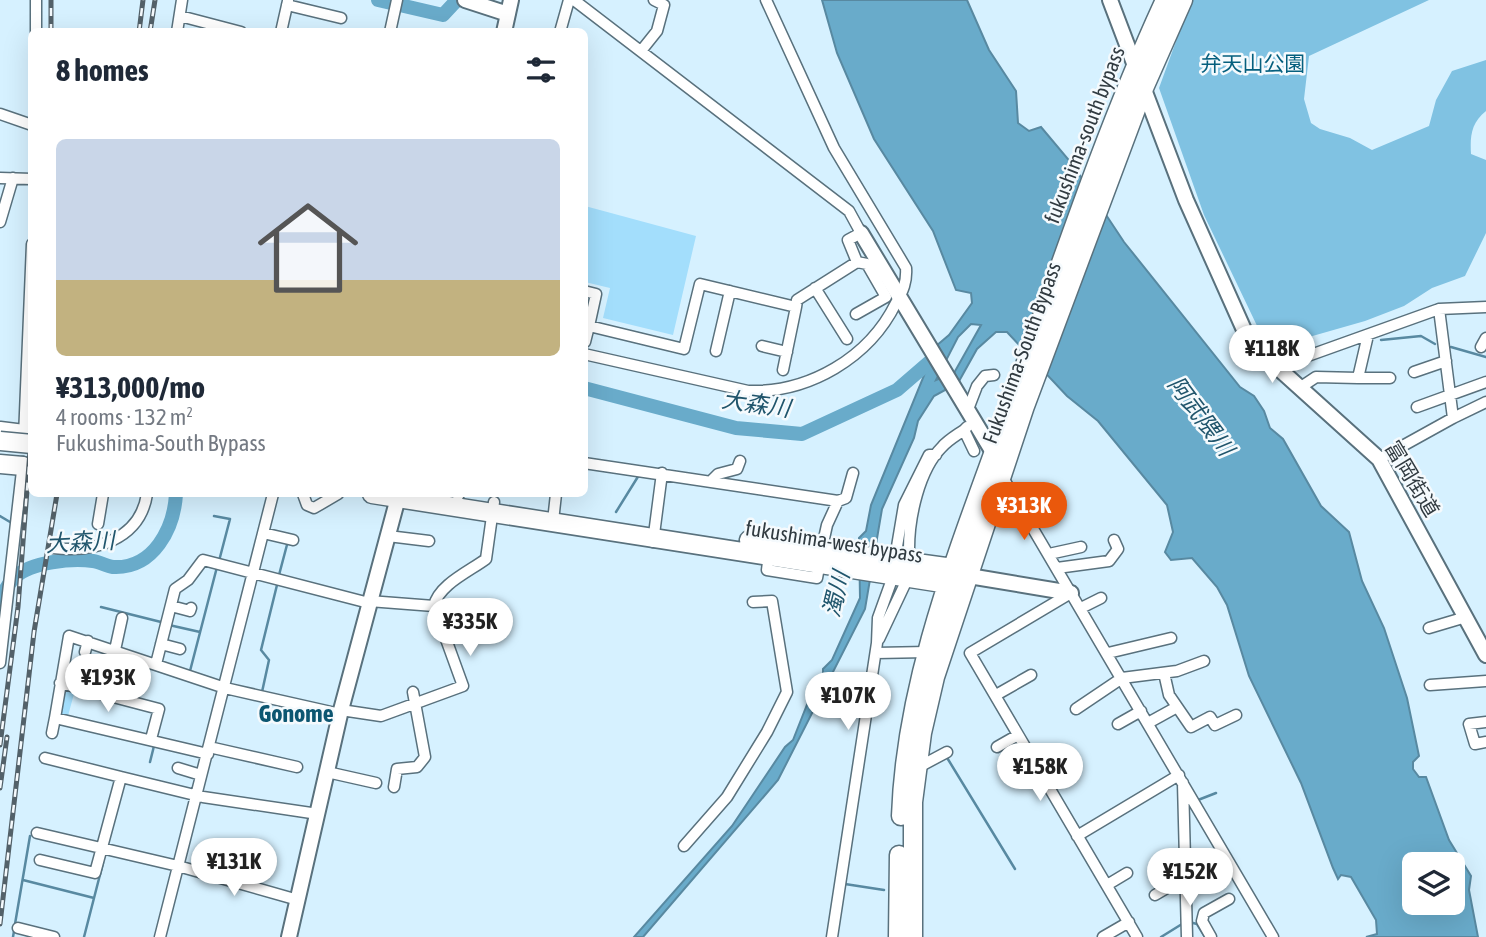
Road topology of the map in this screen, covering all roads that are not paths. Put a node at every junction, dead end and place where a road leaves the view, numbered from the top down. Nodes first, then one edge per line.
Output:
1 (36, 0) edge
2 (182, 0) edge
3 (397, 0) edge
4 (465, 0) edge
5 (571, 0) edge
6 (654, 0) edge
7 (766, 0) edge
8 (1110, 0) edge
9 (1165, 0) edge
10 (1183, 0) edge
11 (288, 2) edge
12 (510, 7) edge
13 (180, 16) junction
14 (341, 18) dead end
15 (36, 28) edge
16 (178, 28) edge
17 (226, 28) edge
18 (282, 28) edge
19 (391, 28) edge
20 (505, 28) edge
21 (561, 28) edge
22 (641, 51) junction
23 (1135, 66) junction
24 (1144, 88) junction
25 (0, 114) edge
26 (28, 124) edge
27 (0, 177) edge
28 (13, 178) junction
29 (28, 179) edge
30 (0, 222) edge
31 (861, 233) junction
32 (857, 261) junction
33 (815, 288) junction
34 (730, 291) junction
35 (588, 292) edge
36 (900, 295) junction
37 (796, 307) junction
38 (1486, 307) edge
39 (1439, 309) junction
40 (856, 314) dead end
41 (589, 326) junction
42 (588, 330) edge
43 (1368, 335) junction
44 (847, 339) dead end
45 (762, 346) dead end
46 (716, 351) dead end
47 (787, 352) junction
48 (588, 355) edge
49 (1446, 361) junction
50 (1277, 367) junction
51 (783, 370) dead end
52 (1414, 372) dead end
53 (28, 374) edge
54 (994, 375) dead end
55 (1358, 378) junction
56 (1390, 378) dead end
57 (1486, 382) edge
58 (1301, 387) junction
59 (1451, 396) junction
60 (1020, 400) junction
61 (1486, 402) edge
62 (1417, 407) dead end
63 (967, 417) junction
64 (1453, 418) junction
65 (0, 431) edge
66 (26, 439) edge
67 (0, 441) edge
68 (974, 451) dead end
69 (0, 453) edge
70 (994, 454) junction
71 (936, 455) junction
72 (1379, 459) junction
73 (26, 461) edge
74 (740, 461) dead end
75 (0, 464) edge
76 (588, 464) edge
77 (662, 473) junction
78 (853, 474) dead end
79 (1002, 477) junction
80 (712, 480) junction
81 (102, 497) edge
82 (146, 497) edge
83 (272, 497) edge
84 (304, 497) edge
85 (333, 497) edge
86 (398, 497) edge
87 (407, 497) edge
88 (463, 497) edge
89 (838, 501) junction
90 (494, 507) junction
91 (554, 508) edge
92 (98, 524) dead end
93 (654, 531) junction
94 (263, 533) junction
95 (388, 536) junction
96 (293, 540) dead end
97 (1114, 540) dead end
98 (429, 541) dead end
99 (823, 543) dead end
100 (1081, 547) dead end
101 (53, 548) dead end
102 (1049, 554) junction
103 (896, 566) junction
104 (1057, 568) junction
105 (818, 569) dead end
106 (254, 572) junction
107 (957, 576) junction
108 (1071, 593) junction
109 (1101, 598) dead end
110 (369, 602) junction
111 (753, 603) dead end
112 (171, 606) junction
113 (434, 606) junction
114 (191, 608) dead end
115 (1081, 608) junction
116 (1466, 617) junction
117 (122, 618) dead end
118 (1429, 628) dead end
119 (1171, 638) dead end
120 (161, 644) junction
121 (876, 648) junction
122 (180, 649) dead end
123 (115, 650) junction
124 (927, 652) junction
125 (1108, 653) junction
126 (1486, 656) edge
127 (1204, 661) dead end
128 (0, 663) edge
129 (156, 664) junction
130 (1164, 673) junction
131 (1031, 675) dead end
132 (1122, 678) junction
133 (1486, 681) edge
134 (60, 683) junction
135 (1430, 685) dead end
136 (225, 688) junction
137 (413, 692) dead end
138 (996, 695) junction
139 (417, 703) junction
140 (1177, 707) junction
141 (1076, 709) dead end
142 (1141, 711) junction
143 (341, 712) junction
144 (1236, 715) dead end
145 (55, 718) junction
146 (1486, 722) edge
147 (1148, 723) junction
148 (1118, 724) dead end
149 (52, 733) dead end
150 (1018, 735) junction
151 (150, 739) junction
152 (1486, 743) edge
153 (997, 747) dead end
154 (209, 751) junction
155 (947, 752) dead end
156 (45, 758) dead end
157 (297, 767) dead end
158 (178, 768) dead end
159 (917, 769) junction
160 (327, 772) junction
161 (201, 775) junction
162 (121, 777) junction
163 (1181, 779) junction
164 (376, 783) dead end
165 (394, 787) dead end
166 (196, 796) junction
167 (318, 814) junction
168 (37, 833) dead end
169 (1077, 836) junction
170 (684, 846) dead end
171 (101, 849) junction
172 (40, 860) dead end
173 (178, 866) junction
174 (1127, 873) dead end
175 (1184, 878) junction
176 (1107, 885) junction
177 (1155, 895) dead end
178 (1229, 899) dead end
179 (298, 900) junction
180 (1129, 922) junction
181 (18, 928) dead end
182 (54, 937) edge
183 (160, 937) edge
184 (289, 937) edge
185 (832, 937) edge
186 (898, 937) edge
187 (913, 937) edge
188 (1103, 937) edge
189 (1137, 937) edge
190 (1187, 937) edge
191 (1211, 937) edge
192 (1273, 937) edge

1 - 15 street
2 - 13 street
3 - 19 street
4 - 12 street
5 - 21 street
5 - 22 street
6 - 22 street
7 - 36 street
8 - 23 street, 富岡街道
9 - 23 highway, fukushima-south bypass
10 - 24 highway, Fukushima-South Bypass
11 - 14 street
11 - 18 street
12 - 20 street
13 - 16 street
13 - 17 street
22 - 31 street
23 - 24 street, 富岡街道
23 - 60 highway, fukushima-south bypass
24 - 50 street, 富岡街道
24 - 60 highway, Fukushima-South Bypass
25 - 26 street
27 - 28 street
28 - 29 street
28 - 30 street
31 - 32 street
31 - 36 street
32 - 33 street
32 - 40 street
33 - 37 street
33 - 44 street
34 - 37 street
34 - 41 street
34 - 46 street
35 - 41 street
36 - 48 street
36 - 63 street
37 - 47 street
38 - 39 street
39 - 43 street
39 - 49 street
41 - 42 street
43 - 50 street
43 - 55 street
45 - 47 street
47 - 51 street
49 - 52 street
49 - 59 street
50 - 58 street, 富岡街道
53 - 66 street
54 - 63 street
55 - 56 street
55 - 58 street
57 - 59 street
58 - 72 street, 富岡街道
59 - 62 street
59 - 64 street
60 - 70 highway, fukushima-south bypass
60 - 79 highway, Fukushima-South Bypass
61 - 64 street
63 - 68 street
63 - 70 street
63 - 71 street
64 - 72 street
65 - 66 highway
66 - 67 highway, bridge
69 - 73 highway
70 - 79 street
70 - 107 highway, fukushima-south bypass
71 - 103 street
71 - 103 street
72 - 116 street, 富岡街道
73 - 75 highway
73 - 128 street
74 - 80 street
76 - 77 street
77 - 80 street
77 - 93 street
78 - 89 street
79 - 102 street
79 - 107 highway, Fukushima-South Bypass
80 - 89 street
81 - 92 street
82 - 101 street
83 - 94 street
84 - 85 street
86 - 95 street
87 - 90 highway, fukushima-west bypass
88 - 90 highway, fukushima-west bypass
89 - 99 street
90 - 91 highway, fukushima-west bypass
90 - 113 street
91 - 93 highway, fukushima-west bypass
93 - 103 highway, fukushima-west bypass
93 - 105 street
94 - 96 street
94 - 106 street
95 - 98 street
95 - 110 street
97 - 104 street
100 - 102 street
102 - 104 street
103 - 107 highway, fukushima-west bypass
103 - 121 street
103 - 121 street
104 - 108 street
106 - 110 street
106 - 112 street
106 - 136 street
107 - 108 street
107 - 124 highway, fukushima-south bypass
107 - 159 highway, Fukushima-South Bypass
108 - 115 street
108 - 138 street
109 - 115 street
110 - 113 street
110 - 143 street
111 - 170 street
112 - 114 street
112 - 120 street
113 - 139 street
115 - 125 street
116 - 118 street
116 - 126 street, 富岡街道
117 - 123 street
119 - 125 street
120 - 122 street
120 - 129 street
121 - 124 street
121 - 185 street
123 - 129 street
123 - 134 street
124 - 186 highway, fukushima-south bypass
125 - 132 street
127 - 130 street
129 - 136 street
130 - 132 street
130 - 140 street
131 - 138 street
132 - 141 street
132 - 142 street
133 - 135 street
134 - 145 street
134 - 151 street
136 - 143 street
136 - 154 street
137 - 139 street
138 - 150 street
139 - 143 street
139 - 165 street
140 - 144 street
140 - 147 street
142 - 147 street
142 - 148 street
143 - 160 street
145 - 149 street
145 - 151 street
146 - 152 street
147 - 163 street
150 - 153 street
150 - 169 street
151 - 154 street
154 - 157 street
154 - 161 street
155 - 159 street
156 - 162 street
158 - 161 street
159 - 187 highway, Fukushima-South Bypass
160 - 164 street
160 - 167 street
161 - 166 street
162 - 166 street
162 - 171 street
163 - 169 street
163 - 175 street
163 - 192 street
166 - 167 street
166 - 173 street
167 - 179 street
168 - 171 street
169 - 176 street
171 - 172 street
171 - 173 street
173 - 179 street
173 - 183 street
174 - 176 street
175 - 177 street
175 - 190 street
176 - 180 street
178 - 191 street
179 - 184 street
180 - 188 street
180 - 189 street
181 - 182 street

